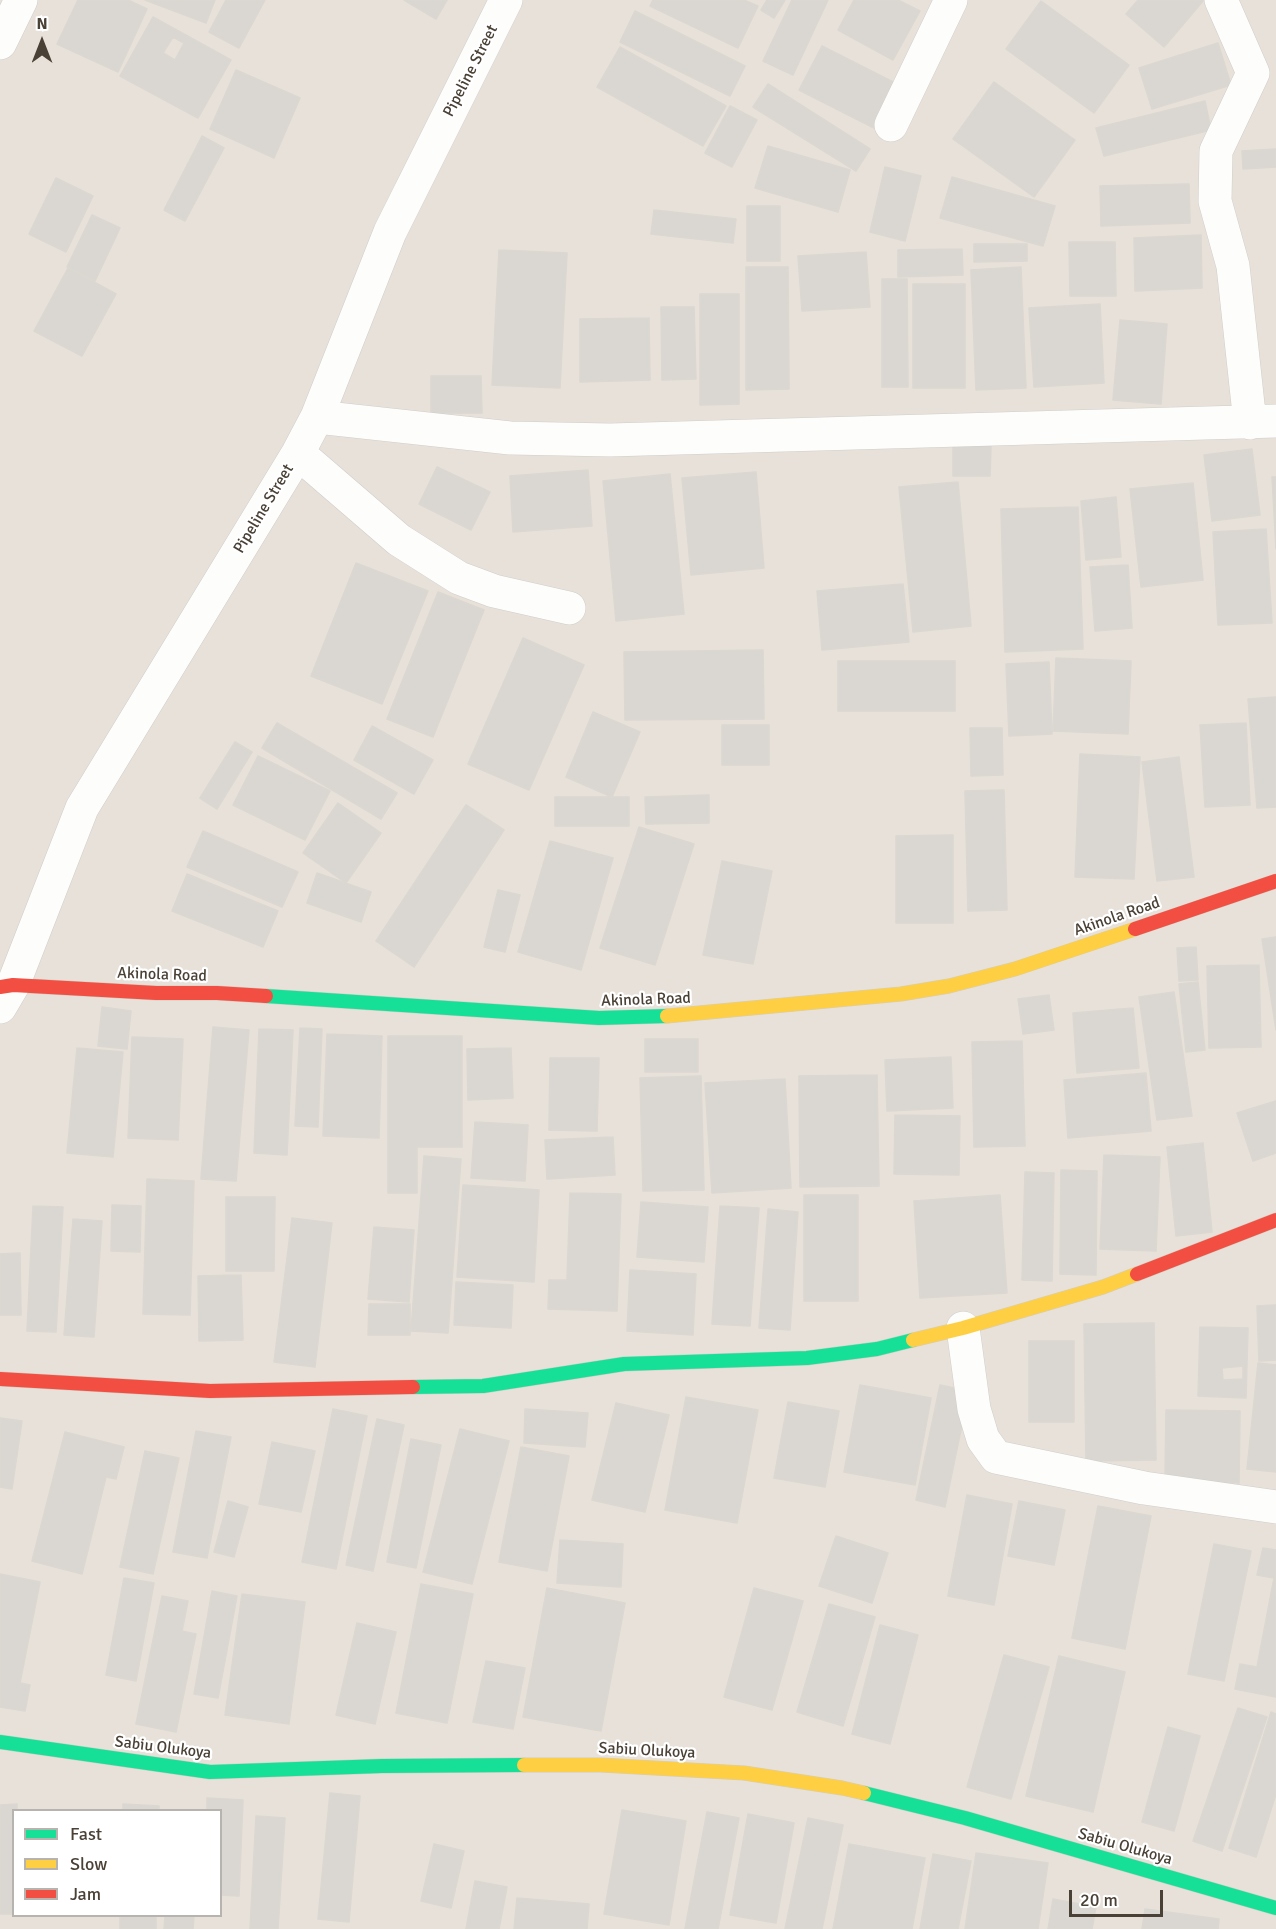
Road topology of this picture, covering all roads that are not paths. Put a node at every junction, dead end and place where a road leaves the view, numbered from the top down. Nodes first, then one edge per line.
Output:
1 (21, 0) edge
2 (506, 0) edge
3 (951, 0) edge
4 (1221, 0) edge
5 (0, 43) edge
6 (891, 125) dead end
7 (317, 417) junction
8 (1263, 422) edge
9 (298, 453) junction
10 (569, 608) dead end
11 (1276, 881) edge
12 (4, 993) edge
13 (1276, 1220) edge
14 (963, 1328) junction
15 (0, 1378) edge
16 (1276, 1507) edge
17 (0, 1742) edge
18 (1276, 1908) edge

1 - 5 street
2 - 7 street, Pipeline Street
3 - 6 street
4 - 8 street
7 - 8 street
7 - 9 street, Pipeline Street
9 - 10 street
9 - 12 street, Pipeline Street
11 - 12 street, Akinola Road
13 - 14 street
14 - 15 street
14 - 16 street
17 - 18 street, Sabiu Olukoya

